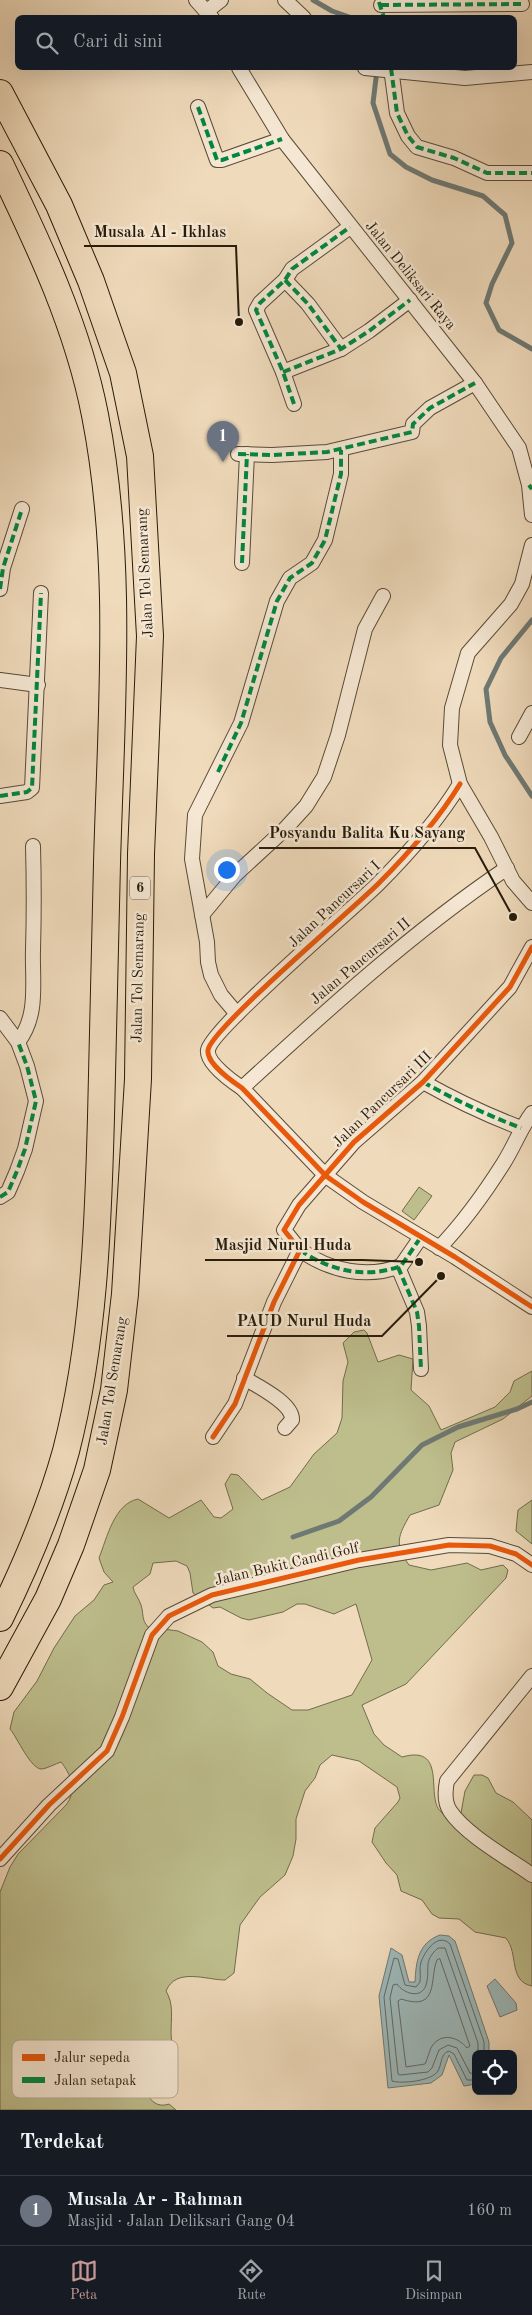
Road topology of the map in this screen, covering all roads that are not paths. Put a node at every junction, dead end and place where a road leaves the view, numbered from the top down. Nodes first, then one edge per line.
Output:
1 (196, 0) edge
2 (221, 0) edge
3 (285, 0) edge
4 (522, 4) dead end
5 (381, 8) edge
6 (210, 14) edge
7 (301, 15) edge
8 (239, 70) edge
9 (390, 70) edge
10 (532, 72) edge
11 (0, 93) edge
12 (198, 107) dead end
13 (282, 139) junction
14 (0, 164) edge
15 (532, 173) edge
16 (350, 227) junction
17 (285, 280) junction
18 (410, 300) junction
19 (341, 349) junction
20 (283, 372) junction
21 (475, 384) junction
22 (294, 404) dead end
23 (341, 450) junction
24 (530, 487) edge
25 (22, 509) dead end
26 (532, 515) edge
27 (532, 545) edge
28 (242, 563) dead end
29 (0, 589) edge
30 (41, 593) dead end
31 (383, 596) dead end
32 (0, 680) edge
33 (38, 685) junction
34 (532, 714) edge
35 (519, 737) dead end
36 (460, 784) junction
37 (0, 796) edge
38 (33, 846) dead end
39 (507, 868) junction
40 (532, 903) edge
41 (202, 915) junction
42 (532, 947) edge
43 (237, 1014) junction
44 (0, 1018) edge
45 (18, 1042) junction
46 (423, 1082) junction
47 (242, 1088) junction
48 (532, 1113) edge
49 (521, 1128) junction
50 (326, 1176) junction
51 (0, 1197) edge
52 (421, 1237) junction
53 (439, 1248) junction
54 (300, 1250) junction
55 (398, 1267) junction
56 (532, 1307) edge
57 (421, 1369) dead end
58 (244, 1378) junction
59 (285, 1428) dead end
60 (213, 1437) dead end
61 (532, 1565) edge
62 (0, 1618) edge
63 (532, 1676) edge
64 (0, 1687) edge
65 (0, 1859) edge
66 (530, 1870) edge

1 - 6 street
2 - 6 street
3 - 7 street
4 - 5 street
8 - 13 street, Jalan Deliksari Raya
9 - 10 street
9 - 15 street
11 - 64 highway, Jalan Tol Semarang / 6
12 - 13 street
13 - 16 street, Jalan Deliksari Raya
14 - 62 highway, Jalan Tol Semarang
16 - 17 street
16 - 18 street, Jalan Deliksari Raya
17 - 19 street
17 - 20 street
18 - 19 street
18 - 21 street, Jalan Deliksari Raya
19 - 20 street
20 - 22 street
21 - 23 street
21 - 24 street, Jalan Deliksari Raya
23 - 28 street
23 - 41 street
24 - 26 street, Jalan Deliksari Raya
25 - 29 street
27 - 36 street
30 - 33 street
31 - 41 street
32 - 33 street
33 - 37 street
34 - 35 street
36 - 39 street
36 - 43 street, Jalan Pancursari I
38 - 45 street
39 - 40 street
39 - 47 street, Jalan Pancursari II
41 - 43 street
42 - 46 street, Jalan Pancursari III
43 - 47 street, Jalan Pancursari I
44 - 45 street
45 - 51 street
46 - 49 street
46 - 50 street, Jalan Pancursari III
47 - 50 street, Jalan Pancursari I
48 - 49 street
49 - 53 street
50 - 52 street, Jalan Pancursari I
50 - 54 street, Jalan Pancursari III
52 - 53 street, Jalan Pancursari I
52 - 55 street
53 - 56 street, Jalan Pancursari I
54 - 55 street
54 - 58 street
55 - 57 street
58 - 59 street
58 - 60 street
61 - 65 street, Jalan Bukit Candi Golf
63 - 66 street

